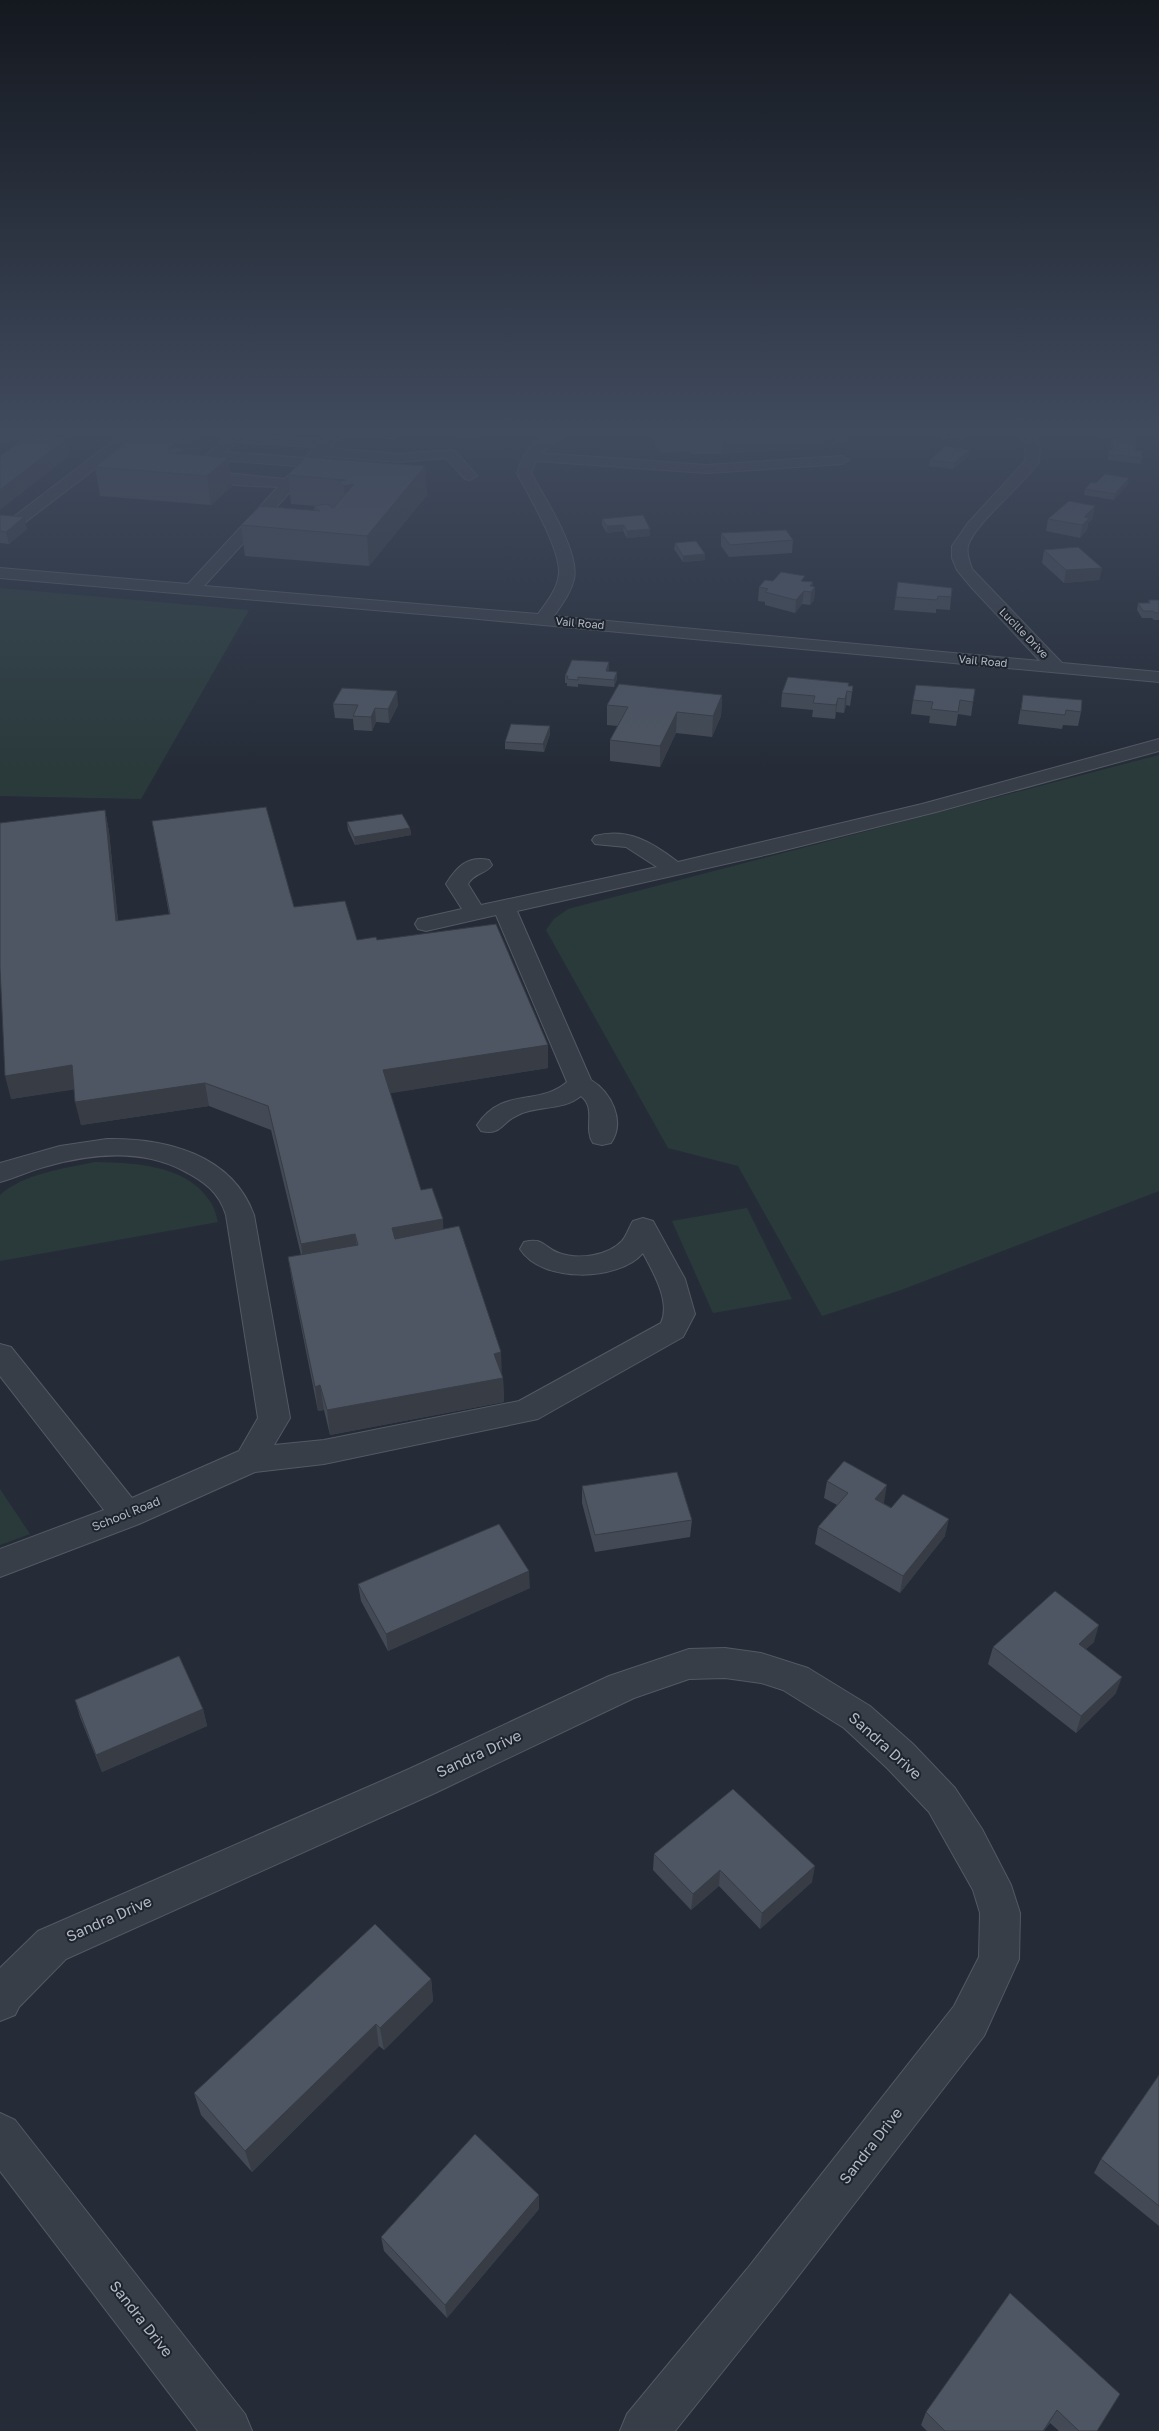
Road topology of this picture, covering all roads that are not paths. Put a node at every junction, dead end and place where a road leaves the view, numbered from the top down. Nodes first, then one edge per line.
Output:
1 (235, 543) edge
2 (558, 543) edge
3 (962, 543) edge
4 (0, 573) edge
5 (192, 589) junction
6 (543, 620) junction
7 (1057, 668) junction
8 (1159, 677) edge
9 (1159, 745) edge
10 (602, 840) dead end
11 (481, 865) dead end
12 (674, 869) junction
13 (504, 907) junction
14 (476, 913) junction
15 (426, 924) dead end
16 (580, 1084) junction
17 (490, 1125) dead end
18 (602, 1138) dead end
19 (0, 1173) edge
20 (534, 1249) dead end
21 (0, 1355) edge
22 (250, 1460) junction
23 (127, 1515) junction
24 (0, 1563) edge
25 (0, 2001) edge
26 (0, 2135) edge
27 (228, 2431) edge
28 (644, 2431) edge

1 - 5 street
2 - 6 street
3 - 7 street, Lucille Drive
4 - 5 street, Vail Road
5 - 6 street, Vail Road
6 - 7 street, Vail Road
7 - 8 street, Vail Road
9 - 12 street
10 - 12 street
11 - 14 street
12 - 13 street
13 - 14 street
13 - 16 street
14 - 15 street
16 - 17 street
16 - 18 street
19 - 22 street
20 - 22 street, School Road
21 - 23 street
22 - 23 street, School Road
23 - 24 street, School Road
25 - 28 street, Sandra Drive
26 - 27 street, Sandra Drive

